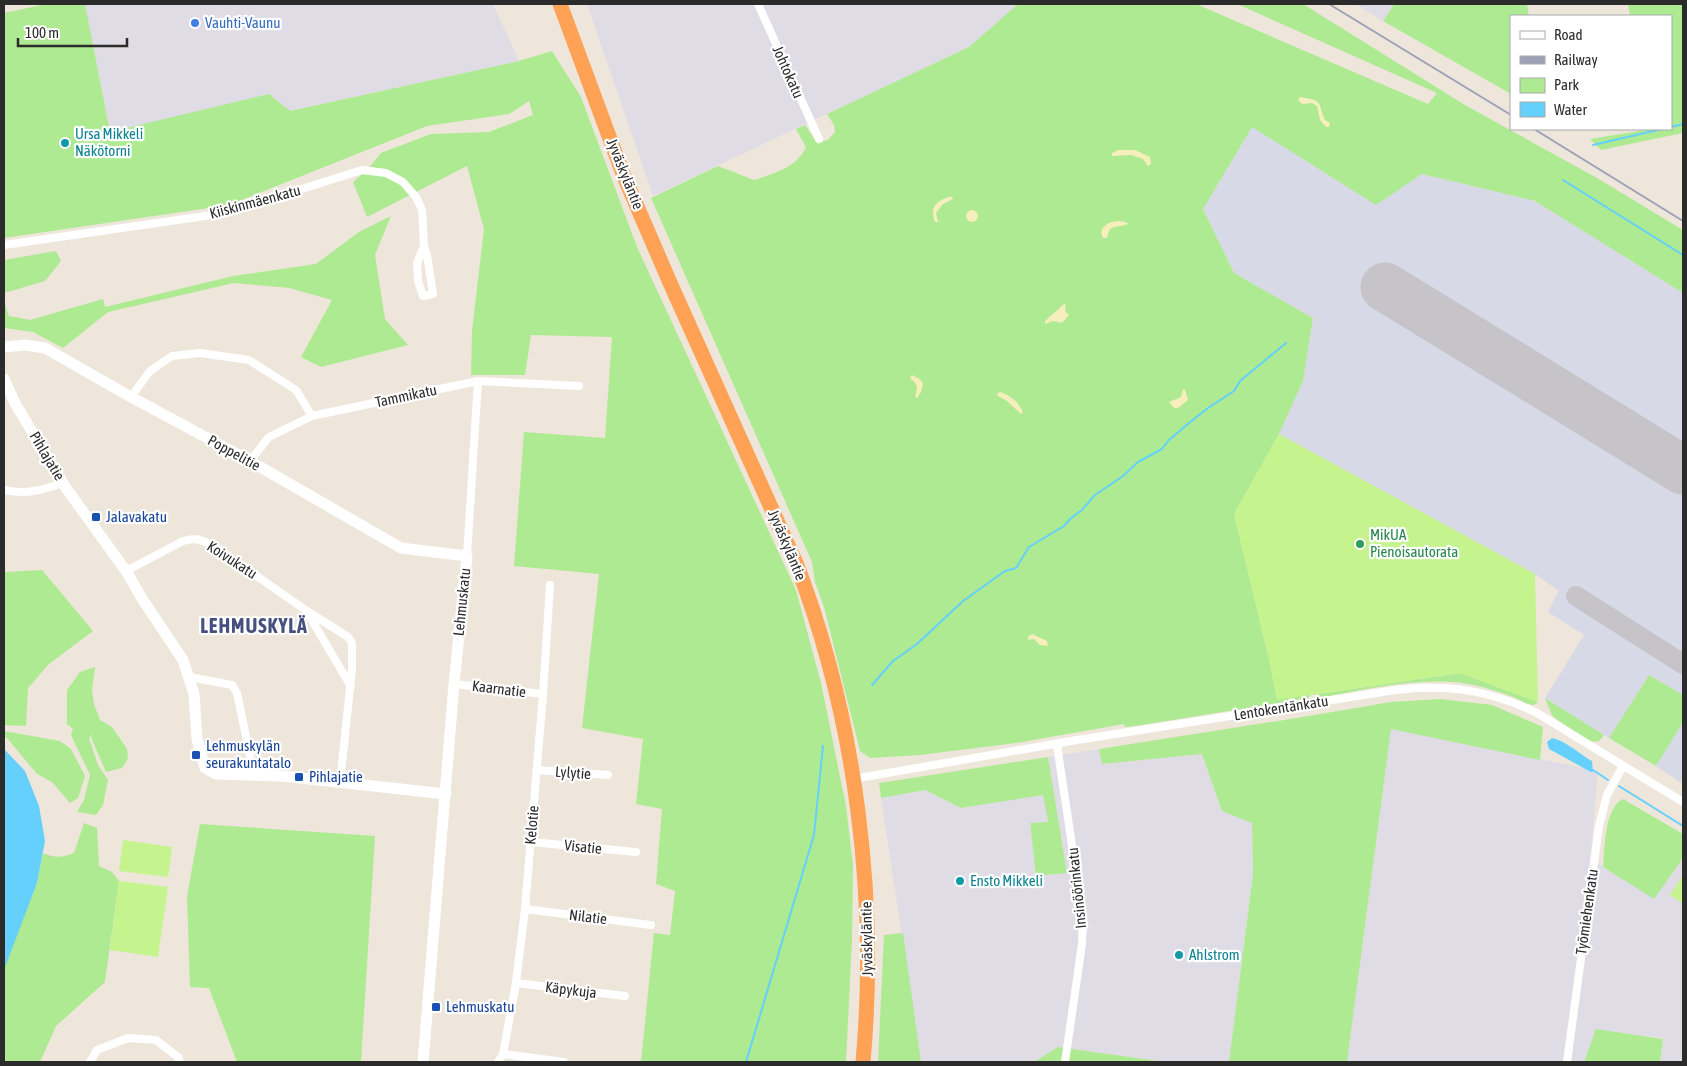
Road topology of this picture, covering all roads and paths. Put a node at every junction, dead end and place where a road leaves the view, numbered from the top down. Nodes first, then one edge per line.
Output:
1 (560, 4) edge
2 (566, 4) edge
3 (758, 4) edge
4 (581, 58) junction
5 (819, 139) dead end
6 (4, 245) edge
7 (424, 246) junction
8 (4, 347) edge
9 (4, 379) edge
10 (478, 381) junction
11 (579, 386) dead end
12 (131, 397) junction
13 (312, 416) junction
14 (250, 461) junction
15 (63, 483) junction
16 (4, 490) edge
17 (467, 556) junction
18 (126, 571) junction
19 (550, 585) dead end
20 (307, 611) junction
21 (190, 677) junction
22 (454, 684) junction
23 (350, 686) junction
24 (543, 694) junction
25 (1057, 745) junction
26 (1623, 766) junction
27 (537, 770) junction
28 (608, 775) dead end
29 (254, 776) junction
30 (853, 779) junction
31 (340, 783) junction
32 (446, 794) junction
33 (1683, 802) edge
34 (531, 842) junction
35 (636, 852) dead end
36 (525, 909) junction
37 (651, 925) dead end
38 (516, 983) junction
39 (625, 996) dead end
40 (503, 1054) junction
41 (90, 1062) edge
42 (180, 1062) edge
43 (423, 1062) edge
44 (498, 1062) edge
45 (564, 1062) edge
46 (863, 1062) edge
47 (1065, 1062) edge
48 (1567, 1062) edge

1 - 4 highway, Jyväskyläntie
2 - 4 highway, Jyväskyläntie
3 - 5 street, Johtokatu
4 - 30 highway, Jyväskyläntie
6 - 7 street, Kiiskinmäenkatu
7 - 7 street, Kiiskinmäenkatu
8 - 12 street, Poppelitie
9 - 15 street, Pihlajatie
10 - 11 street, Tammikatu
10 - 13 street, Tammikatu
10 - 17 street, Lehmuskatu
12 - 13 street
12 - 14 street, Poppelitie
13 - 14 street, Tammikatu
14 - 17 street, Poppelitie
15 - 16 street
15 - 18 street, Pihlajatie
17 - 22 street, Lehmuskatu
18 - 20 street, Koivukatu
18 - 21 street, Pihlajatie
19 - 24 street, Kelotie
20 - 23 street, Koivukatu
20 - 23 street, Koivukatu
21 - 29 street
21 - 29 street, Pihlajatie
22 - 24 street, Kaarnatie
22 - 32 street, Lehmuskatu
23 - 31 street, Koivukatu
24 - 27 street, Kelotie
25 - 26 street, Lentokentänkatu
25 - 30 street, Lentokentänkatu
25 - 47 street, Insinöörinkatu
26 - 33 street, Lentokentänkatu
26 - 48 street, Työmiehenkatu
27 - 28 street, Lylytie
27 - 34 street, Kelotie
29 - 31 street, Pihlajatie
30 - 46 highway, Jyväskyläntie
31 - 32 street, Pihlajatie
32 - 43 street, Lehmuskatu
34 - 35 street, Visatie
34 - 36 street, Kelotie
36 - 37 street, Nilatie
36 - 38 street, Kelotie
38 - 39 street, Käpykuja
38 - 40 street, Kelotie
40 - 44 street, Kelotie
40 - 45 street
41 - 42 street

